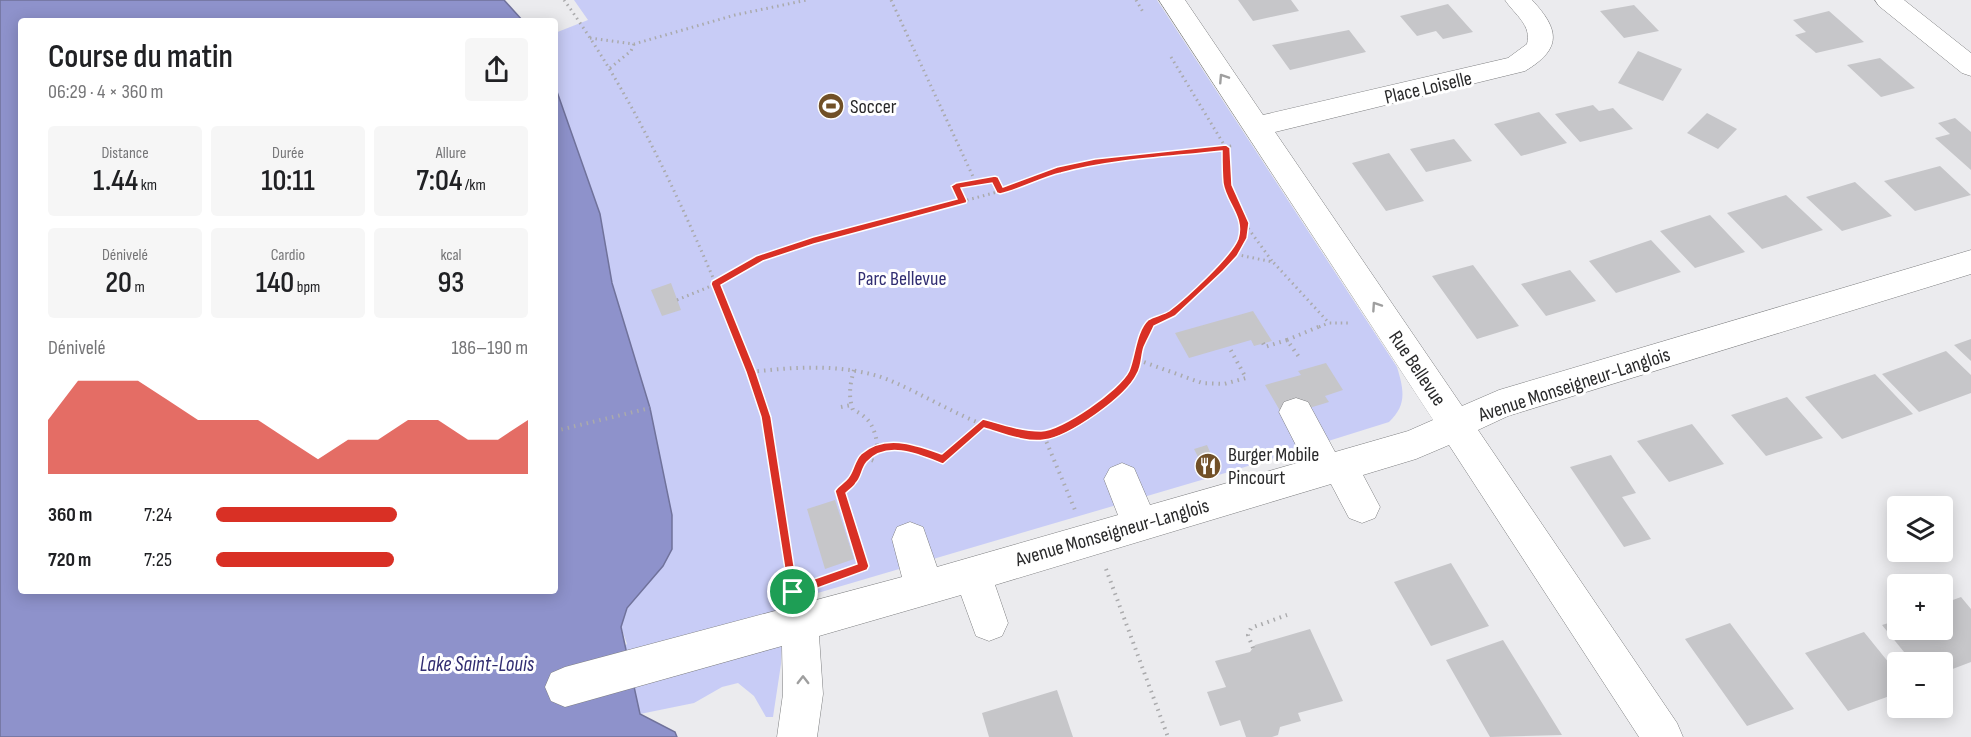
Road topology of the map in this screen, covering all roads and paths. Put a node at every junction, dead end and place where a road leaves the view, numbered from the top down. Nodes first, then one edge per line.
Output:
1 (564, 0) edge
2 (804, 0) edge
3 (891, 0) edge
4 (1136, 0) edge
5 (1172, 0) edge
6 (1518, 0) edge
7 (1888, 0) edge
8 (1148, 20) dead end
9 (590, 38) junction
10 (634, 44) junction
11 (1167, 49) dead end
12 (610, 68) junction
13 (1971, 68) edge
14 (1255, 127) junction
15 (1226, 148) junction
16 (976, 183) junction
17 (1000, 191) junction
18 (963, 201) junction
19 (1244, 223) junction
20 (1234, 254) junction
21 (1273, 262) junction
22 (1971, 262) edge
23 (716, 284) junction
24 (677, 300) dead end
25 (1358, 321) dead end
26 (1329, 323) junction
27 (1287, 340) junction
28 (1263, 344) dead end
29 (1229, 347) dead end
30 (1299, 357) dead end
31 (1138, 360) junction
32 (854, 370) junction
33 (751, 372) junction
34 (851, 405) junction
35 (841, 407) dead end
36 (650, 408) dead end
37 (1296, 412) dead end
38 (983, 423) junction
39 (1456, 424) junction
40 (558, 430) edge
41 (1044, 436) junction
42 (878, 449) junction
43 (862, 456) junction
44 (874, 461) dead end
45 (1333, 468) junction
46 (1122, 479) dead end
47 (1362, 507) dead end
48 (1078, 517) dead end
49 (1139, 524) junction
50 (910, 538) dead end
51 (1104, 562) dead end
52 (853, 570) dead end
53 (972, 573) junction
54 (924, 587) junction
55 (798, 601) junction
56 (1287, 615) dead end
57 (989, 623) dead end
58 (1252, 648) dead end
59 (565, 687) dead end
60 (797, 737) edge
61 (1168, 737) edge
62 (1663, 737) edge

1 - 9 path
2 - 10 path
3 - 16 path
4 - 8 path
14 -> 5 street, Rue Bellevue
6 - 14 street, Place Loiselle
7 - 13 street
9 - 10 path
9 - 12 path
10 - 12 path
11 - 15 path
12 - 23 path
39 -> 14 street, Rue Bellevue
15 - 17 path
15 - 19 path
16 - 17 path
16 - 18 path
17 - 18 path
18 - 23 path
19 - 20 path
19 - 21 path
20 - 21 path
20 - 31 path
21 - 26 path
22 - 39 street, Avenue Monseigneur-Langlois
23 - 24 path
23 - 33 path
25 - 26 path
26 - 27 path
27 - 28 path
27 - 30 path
29 - 31 path
31 - 41 path
32 - 33 path
32 - 34 path
32 - 38 path
33 - 55 path
34 - 35 path
34 - 42 path
36 - 40 path
37 - 45 street
38 - 41 path
38 - 42 path
39 - 45 street, Avenue Monseigneur-Langlois
39 - 62 street, Rue Bellevue
41 - 48 path
42 - 43 path
43 - 44 path
43 - 52 path
45 - 47 street
45 - 49 street, Avenue Monseigneur-Langlois
46 - 49 street
49 - 53 street, Avenue Monseigneur-Langlois
50 - 54 street
51 - 61 path
53 - 54 street, Avenue Monseigneur-Langlois
53 - 57 street
54 - 55 street, Avenue Monseigneur-Langlois
55 - 59 street, Avenue Monseigneur-Langlois
60 -> 55 street
56 - 58 path

